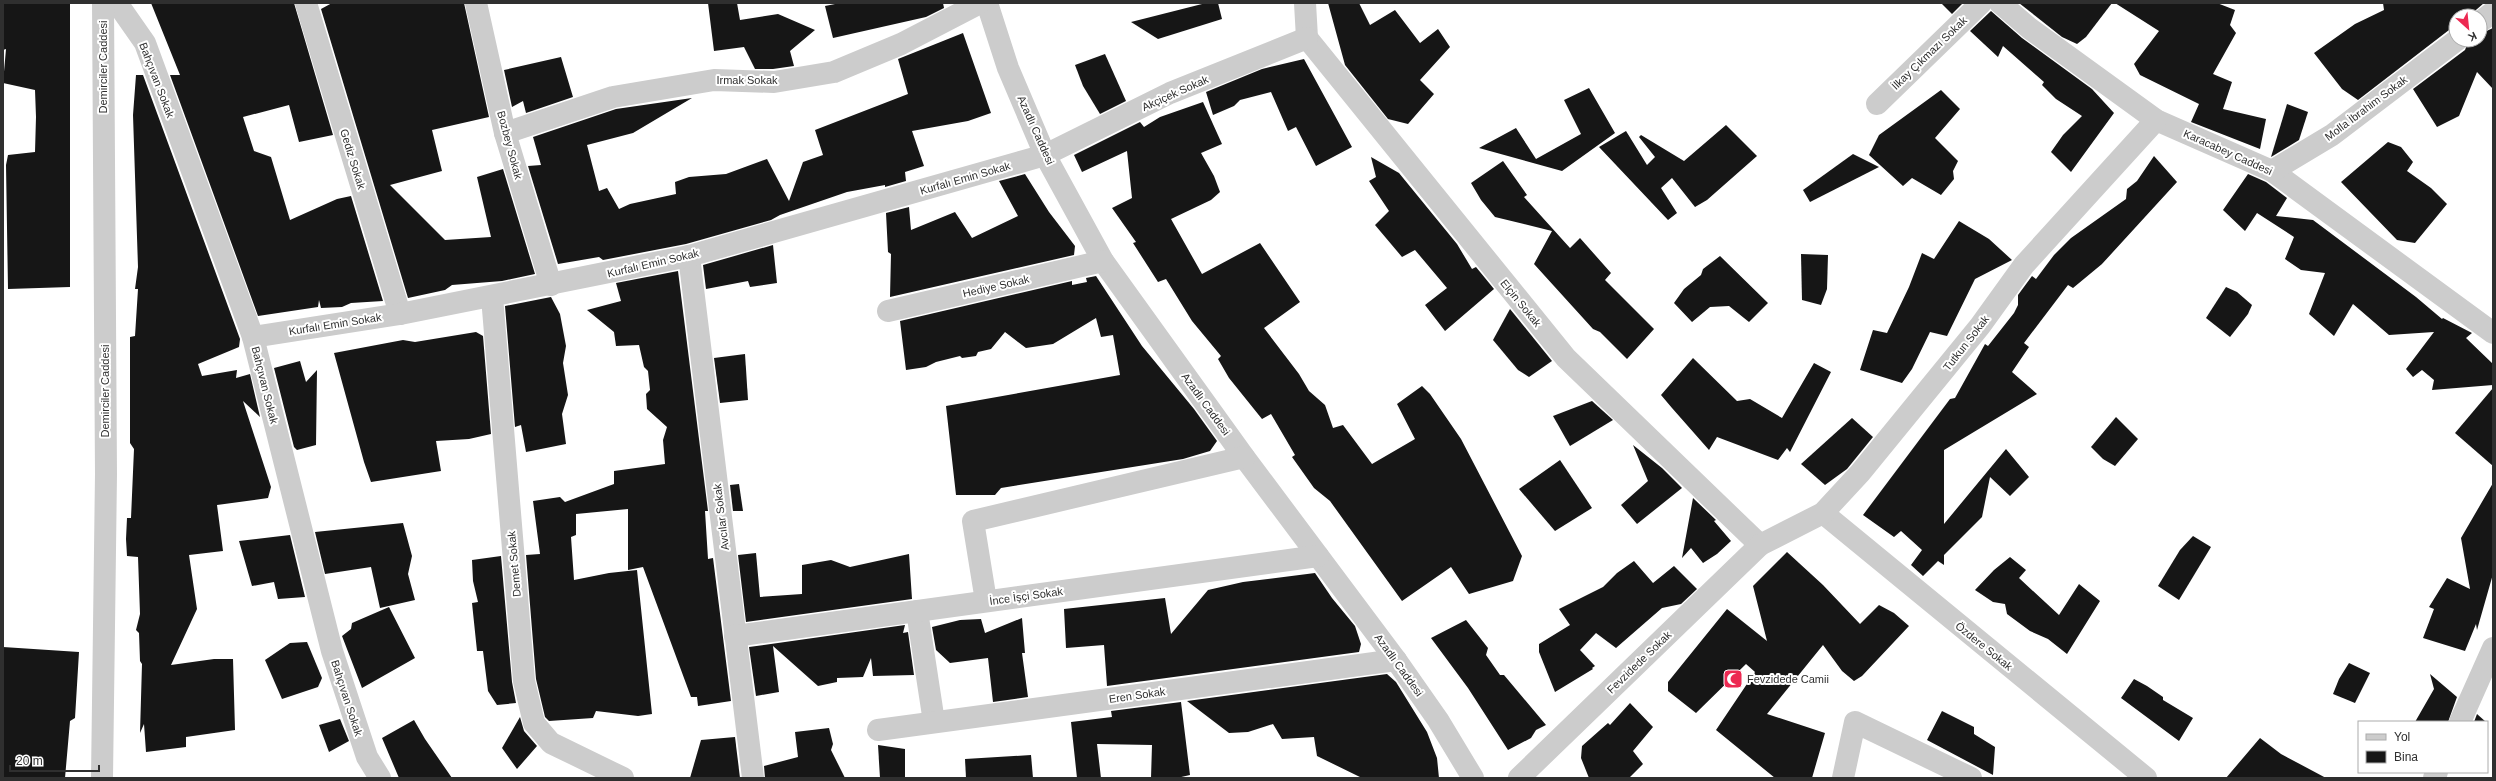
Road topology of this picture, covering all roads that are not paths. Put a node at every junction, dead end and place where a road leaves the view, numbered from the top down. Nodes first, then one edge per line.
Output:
1 (103, 3) edge
2 (117, 3) edge
3 (306, 3) edge
4 (476, 3) edge
5 (980, 3) edge
6 (987, 3) edge
7 (1305, 3) edge
8 (1981, 3) edge
9 (2000, 3) edge
10 (1307, 38) junction
11 (2448, 47) edge
12 (1877, 104) dead end
13 (2156, 120) junction
14 (505, 133) junction
15 (1045, 155) junction
16 (2272, 171) junction
17 (689, 256) junction
18 (1103, 261) junction
19 (551, 286) junction
20 (492, 297) junction
21 (888, 310) dead end
22 (400, 314) junction
23 (2493, 333) edge
24 (253, 338) junction
25 (1244, 457) junction
26 (1823, 514) junction
27 (1760, 545) junction
28 (1318, 556) junction
29 (986, 602) junction
30 (917, 611) junction
31 (735, 636) junction
32 (2493, 648) edge
33 (1396, 660) junction
34 (2460, 721) edge
35 (934, 722) junction
36 (878, 730) dead end
37 (1520, 777) edge
38 (102, 778) edge
39 (380, 778) edge
40 (623, 778) edge
41 (753, 778) edge
42 (1473, 778) edge
43 (1843, 778) edge
44 (1971, 778) edge
45 (2146, 778) edge

1 - 38 street, Demirciler Caddesi
2 - 24 street, Bahçıvan Sokak
3 - 22 street, Gediz Sokak
4 - 14 street, Bozbey Sokak
5 - 14 street, Irmak Sokak
6 - 15 street, Azadlı Caddesi
7 - 10 street
8 - 12 street, İlkay Çıkmazı Sokak
9 - 13 street, Karacabey Caddesi
10 - 15 street, Akçiçek Sokak
10 - 27 street, Elçin Sokak
11 - 16 street, Molla İbrahim Sokak
13 - 16 street, Karacabey Caddesi
13 - 26 street, Tutkun Sokak
14 - 19 street, Bozbey Sokak
15 - 17 street, Kurfalı Emin Sokak
15 - 18 street, Azadlı Caddesi
16 - 23 street, Karacabey Caddesi
17 - 19 street, Kurfalı Emin Sokak
17 - 31 street, Avcılar Sokak
18 - 21 street, Hediye Sokak
18 - 25 street, Azadlı Caddesi
19 - 20 street, Kurfalı Emin Sokak
20 - 22 street, Kurfalı Emin Sokak
20 - 40 street, Demet Sokak
22 - 24 street, Kurfalı Emin Sokak
24 - 39 street, Bahçıvan Sokak
25 - 28 street, Azadlı Caddesi
25 - 29 street
26 - 27 street, Tutkun Sokak
26 - 45 street, Özdere Sokak
27 - 37 street, Fevzidede Sokak
28 - 29 street, İnce İşçi Sokak
28 - 33 street, Azadlı Caddesi
29 - 30 street, İnce İşçi Sokak
30 - 31 street, İnce İşçi Sokak
30 - 35 street
31 - 41 street, Avcılar Sokak
32 - 34 street
33 - 35 street, Eren Sokak
33 - 42 street, Azadlı Caddesi
35 - 36 street, Eren Sokak
43 - 44 street

